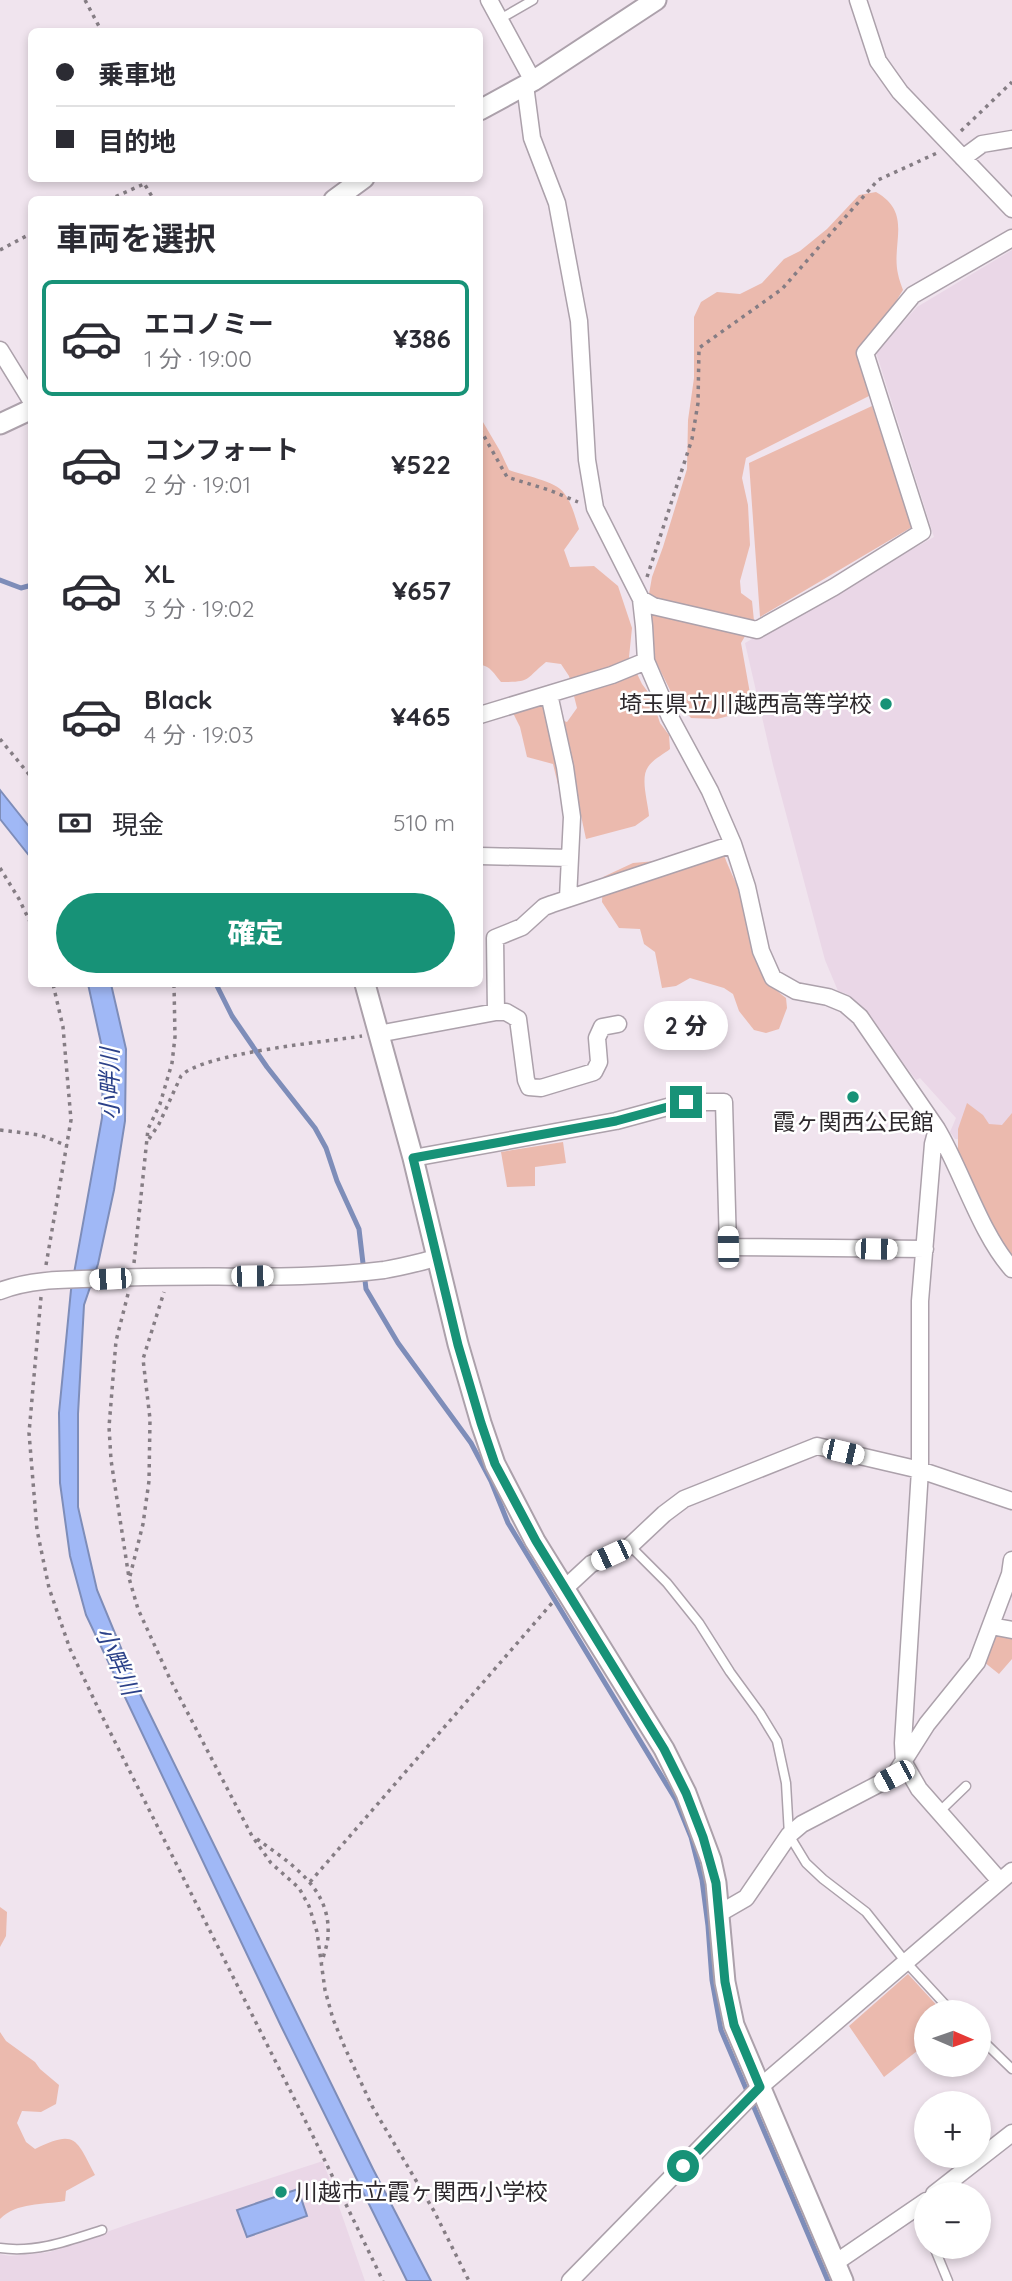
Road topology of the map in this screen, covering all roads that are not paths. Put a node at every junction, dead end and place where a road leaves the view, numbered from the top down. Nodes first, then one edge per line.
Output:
1 (489, 0) edge
2 (533, 0) edge
3 (656, 0) edge
4 (858, 0) edge
5 (500, 19) junction
6 (529, 83) junction
7 (483, 108) edge
8 (1012, 139) edge
9 (963, 158) junction
10 (359, 182) edge
11 (339, 196) edge
12 (1012, 209) edge
13 (1012, 238) edge
14 (0, 350) edge
15 (28, 396) edge
16 (28, 411) edge
17 (0, 424) edge
18 (640, 599) junction
19 (646, 661) junction
20 (549, 694) junction
21 (483, 714) edge
22 (733, 844) junction
23 (483, 856) edge
24 (569, 858) junction
25 (568, 898) junction
26 (366, 987) edge
27 (496, 1012) junction
28 (618, 1024) dead end
29 (378, 1034) junction
30 (937, 1129) junction
31 (413, 1158) junction
32 (925, 1250) junction
33 (437, 1258) junction
34 (1012, 1269) edge
35 (0, 1291) edge
36 (920, 1470) junction
37 (1012, 1501) edge
38 (630, 1546) junction
39 (1012, 1560) edge
40 (564, 1589) junction
41 (991, 1626) junction
42 (1012, 1630) edge
43 (904, 1763) junction
44 (966, 1786) dead end
45 (939, 1812) junction
46 (789, 1835) junction
47 (1006, 1876) edge
48 (720, 1913) junction
49 (905, 1961) junction
50 (941, 2000) edge
51 (991, 2049) edge
52 (1012, 2069) edge
53 (760, 2087) junction
54 (1012, 2133) edge
55 (949, 2182) edge
56 (914, 2211) edge
57 (102, 2230) dead end
58 (0, 2248) edge
59 (939, 2259) edge
60 (839, 2272) edge
61 (570, 2281) edge
62 (948, 2281) edge

1 - 5 street
2 - 5 lane
3 - 6 street
4 - 9 street
5 - 6 street
6 - 7 street
6 - 18 street
8 - 9 street
9 - 12 street
10 - 11 street
13 - 18 street
14 - 15 street
16 - 17 street
18 - 19 street
19 - 20 street
19 - 22 street
20 - 21 street
20 - 24 street
22 - 25 street
22 - 30 street
23 - 24 street
24 - 25 street
25 - 27 street
26 - 29 street
27 - 28 street
27 - 29 street
29 - 31 street
30 - 32 street
30 - 34 street
31 - 32 street
31 - 33 street
32 - 36 street
33 - 35 street
33 - 40 street
36 - 37 street
36 - 38 street
36 - 43 street
38 - 40 street
38 - 46 lane
39 - 41 street
40 - 48 street
41 - 42 street
41 - 43 street
43 - 45 street
43 - 46 street
44 - 45 lane
45 - 47 street
46 - 48 street
46 - 49 lane
47 - 49 street
48 - 53 street
49 - 50 lane
49 - 53 street
51 - 52 lane
53 - 60 street
53 - 61 street
54 - 55 street
56 - 60 street
57 - 58 lane
59 - 62 lane

